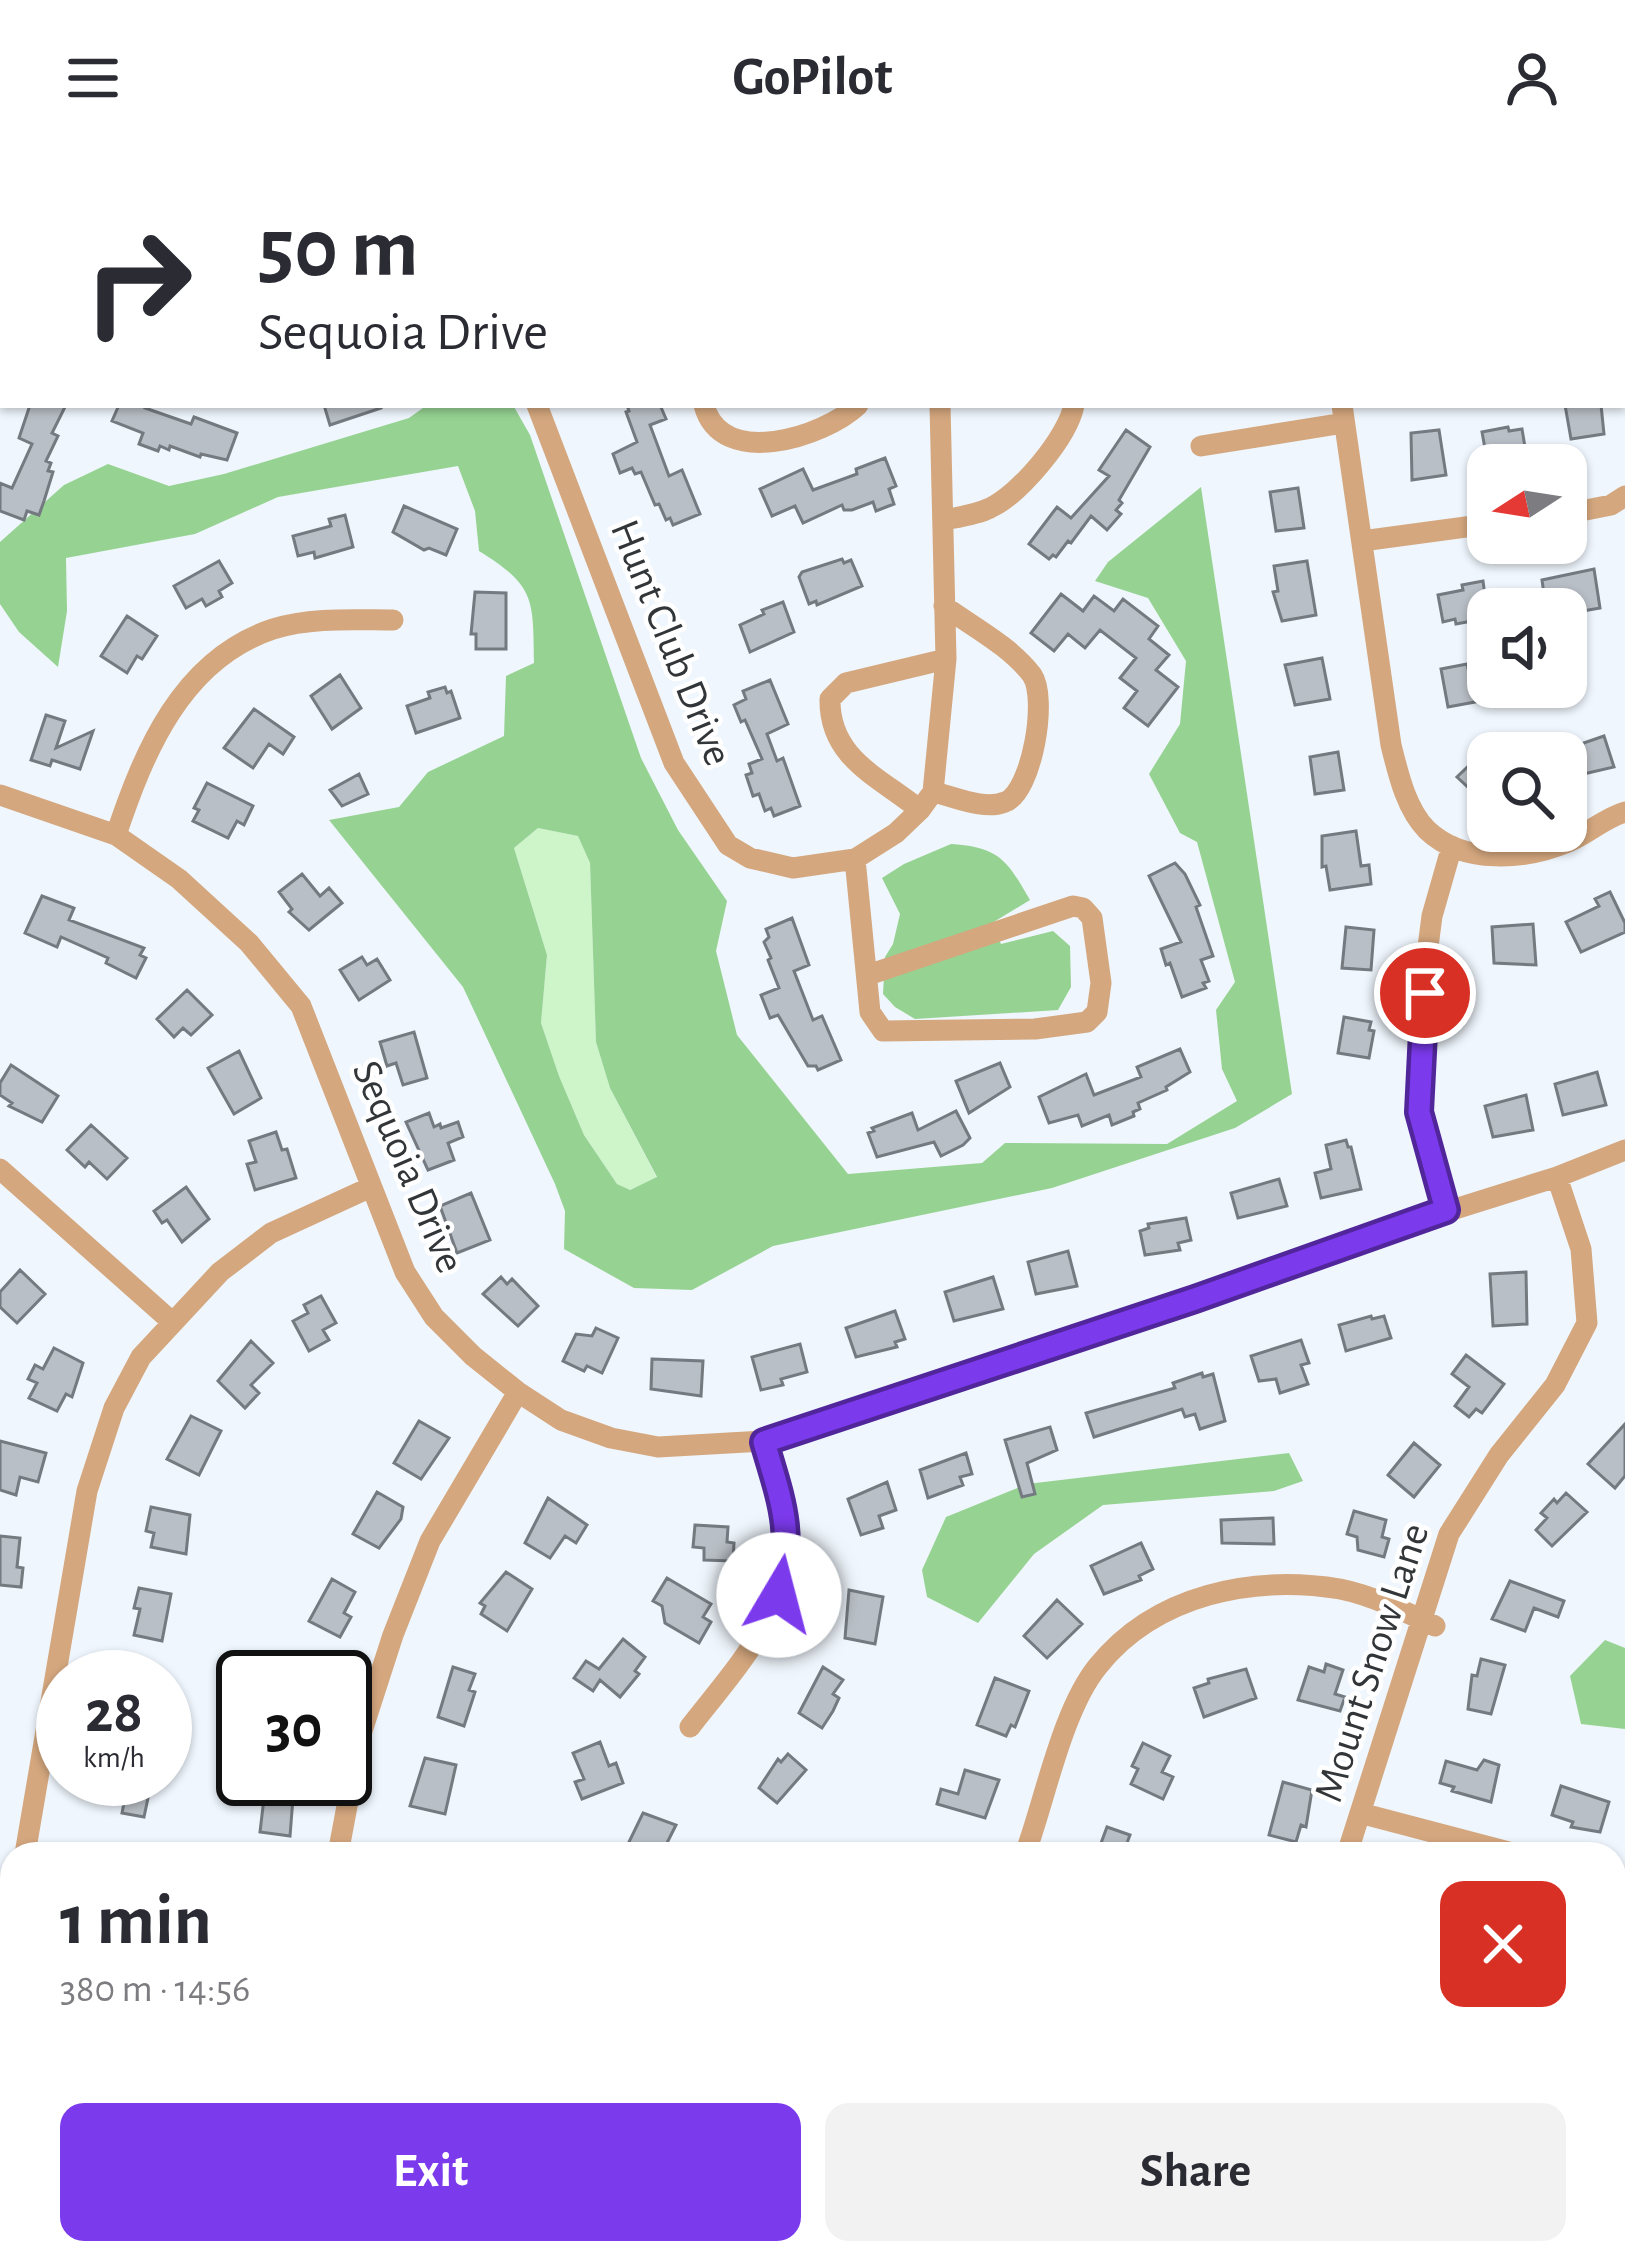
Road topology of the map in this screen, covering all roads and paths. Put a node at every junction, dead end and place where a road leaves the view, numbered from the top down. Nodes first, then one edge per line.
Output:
1 (538, 408) edge
2 (706, 408) edge
3 (855, 408) edge
4 (940, 408) edge
5 (1073, 408) edge
6 (1343, 414) edge
7 (1201, 446) dead end
8 (1625, 496) edge
9 (1587, 510) edge
10 (943, 520) junction
11 (1467, 527) edge
12 (1362, 541) junction
13 (944, 606) junction
14 (393, 620) dead end
15 (946, 659) junction
16 (0, 795) edge
17 (926, 801) junction
18 (1625, 812) edge
19 (116, 835) junction
20 (1452, 846) junction
21 (855, 859) junction
22 (868, 975) junction
23 (1625, 1150) edge
24 (0, 1169) edge
25 (1557, 1177) junction
26 (371, 1187) junction
27 (1446, 1210) junction
28 (170, 1321) junction
29 (518, 1392) junction
30 (764, 1442) junction
31 (1428, 1622) junction
32 (690, 1727) dead end
33 (1360, 1813) junction
34 (27, 1842) edge
35 (340, 1842) edge
36 (1029, 1842) edge
37 (1352, 1842) edge
38 (1470, 1842) edge

1 - 21 street, Hunt Club Drive
2 - 3 street
4 - 10 street
5 - 10 street
6 - 7 street
6 - 12 street
8 - 9 street
10 - 13 street
11 - 12 street
12 - 20 street
13 - 15 street
13 - 17 street
14 - 19 street
15 - 17 street
15 - 17 street
16 - 19 street, Sequoia Drive
17 - 21 street, Hunt Club Drive
18 - 20 street
19 - 26 street, Sequoia Drive
20 - 27 street
21 - 22 street
22 - 22 street
23 - 25 street, Sequoia Drive
24 - 28 street
25 - 27 street, Sequoia Drive
25 - 31 street, Mount Snow Lane
26 - 28 street
26 - 29 street, Sequoia Drive
27 - 30 street, Sequoia Drive
28 - 34 street
29 - 30 street, Sequoia Drive
29 - 35 street
30 - 32 street
31 - 33 street, Mount Snow Lane
31 - 36 street
33 - 37 street, Mount Snow Lane
33 - 38 street

